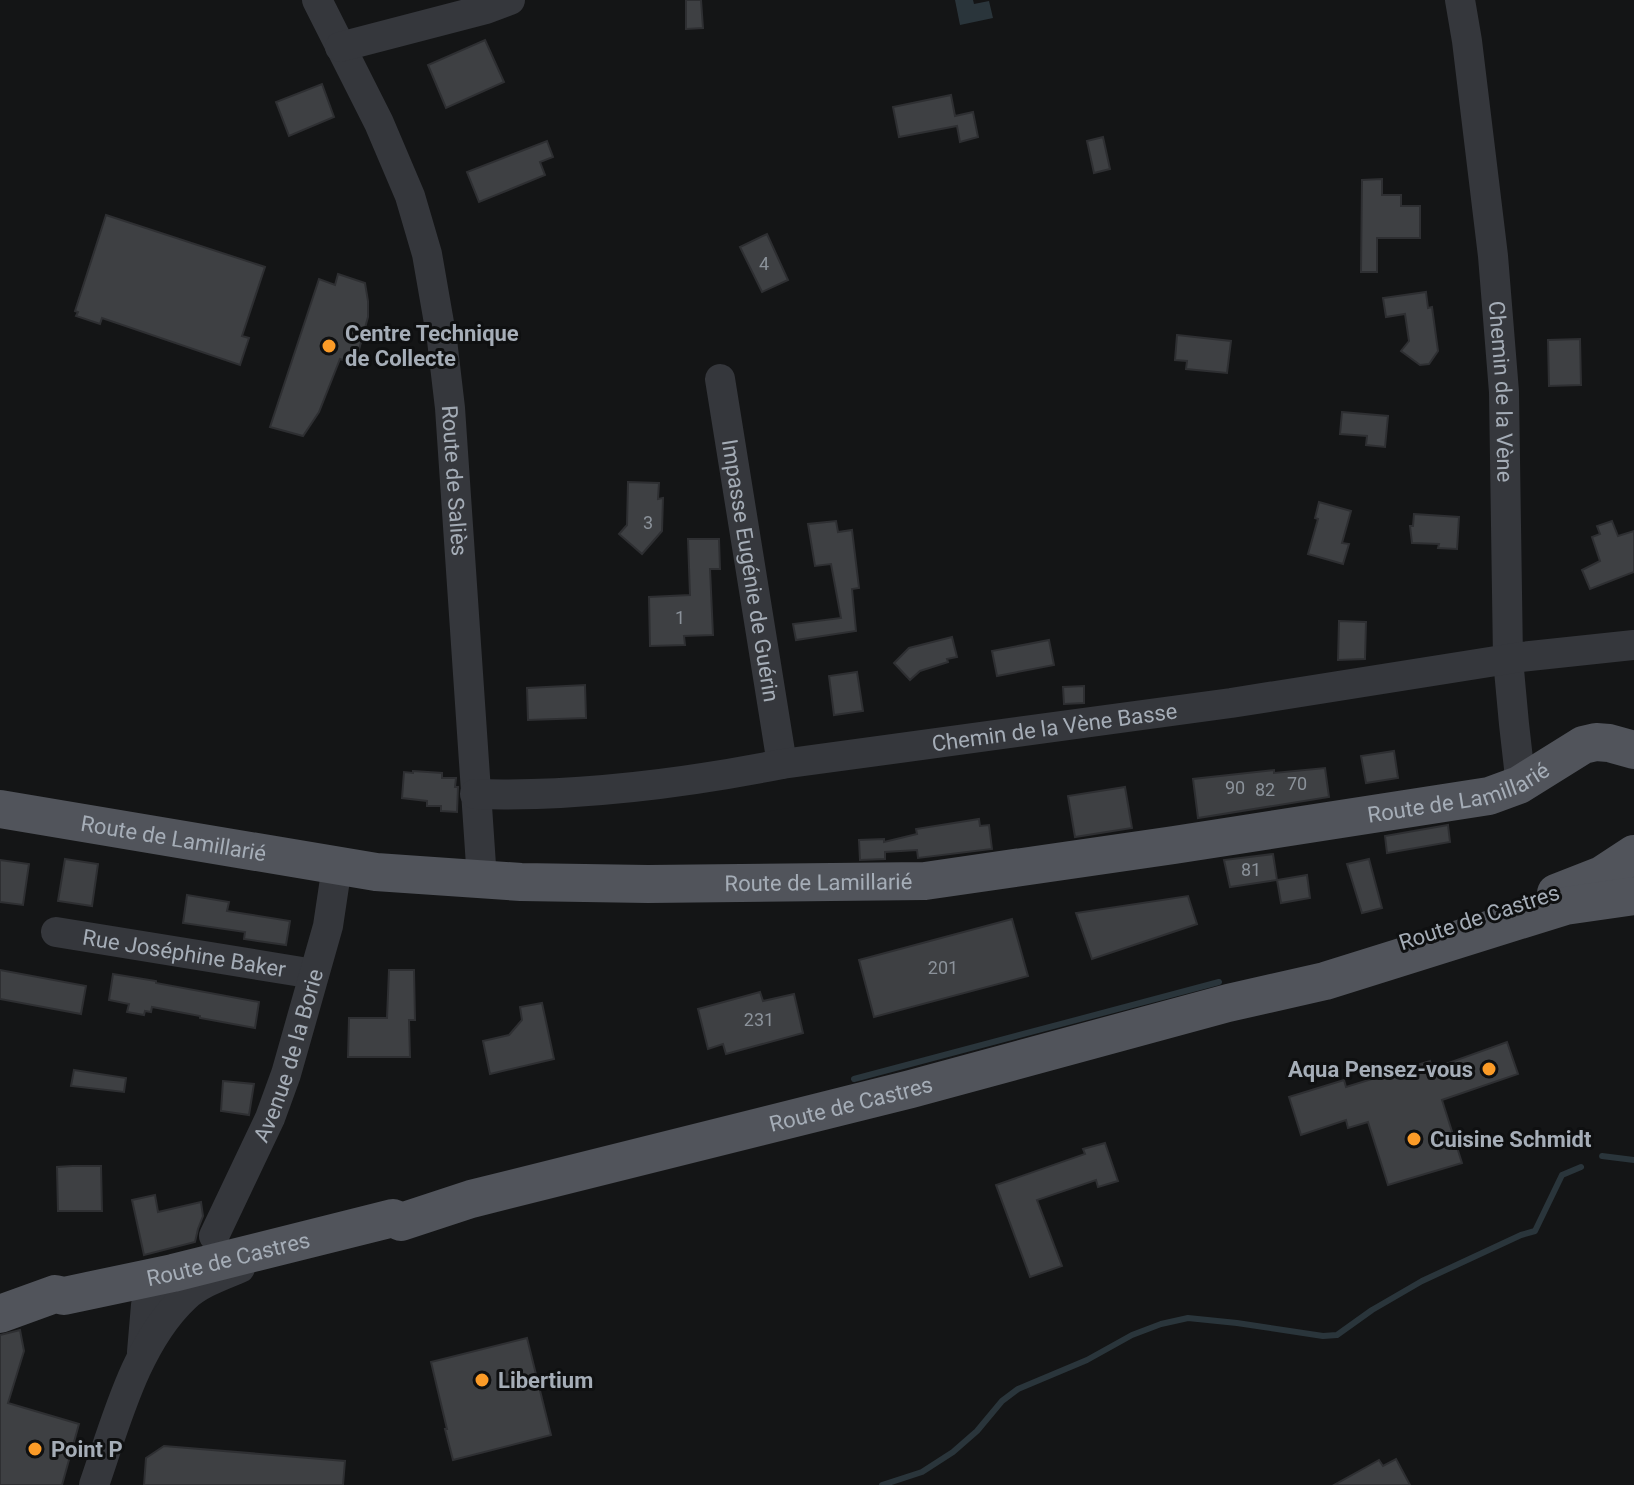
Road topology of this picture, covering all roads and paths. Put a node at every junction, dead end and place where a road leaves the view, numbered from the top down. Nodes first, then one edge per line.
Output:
1 (317, 0) edge
2 (510, 0) edge
3 (1460, 0) edge
4 (340, 47) junction
5 (720, 379) dead end
6 (1634, 645) edge
7 (1508, 659) junction
8 (1630, 753) edge
9 (782, 764) junction
10 (1519, 785) junction
11 (475, 794) junction
12 (0, 809) edge
13 (1634, 854) edge
14 (337, 866) junction
15 (482, 880) junction
16 (1634, 896) edge
17 (56, 932) dead end
18 (314, 974) junction
19 (1228, 1003) junction
20 (214, 1236) dead end
21 (317, 1236) junction
22 (173, 1273) junction
23 (0, 1314) edge
24 (142, 1354) junction
25 (94, 1485) edge

1 - 4 street, Route de Saliès
2 - 4 street
3 - 7 street, Chemin de la Vène
4 - 11 street, Route de Saliès
5 - 9 street, Impasse Eugénie de Guérin
6 - 7 street, Chemin de la Vène Basse
7 - 9 street, Chemin de la Vène Basse
7 - 10 street, Chemin de la Vène
8 - 10 main road, Route de Lamillarié
9 - 11 street, Chemin de la Vène Basse
10 - 15 main road, Route de Lamillarié
11 - 15 street, Route de Saliès
12 - 14 main road, Route de Lamillarié
13 - 19 main road, Route de Castres
14 - 15 main road, Route de Lamillarié
14 - 18 street, Avenue de la Borie
16 - 19 main road, Route de Castres
17 - 18 street, Rue Joséphine Baker
18 - 20 street, Avenue de la Borie
19 - 21 main road, Route de Castres
21 - 22 main road, Route de Castres
21 - 24 street
22 - 23 main road, Route de Castres
22 - 24 street
24 - 25 street

